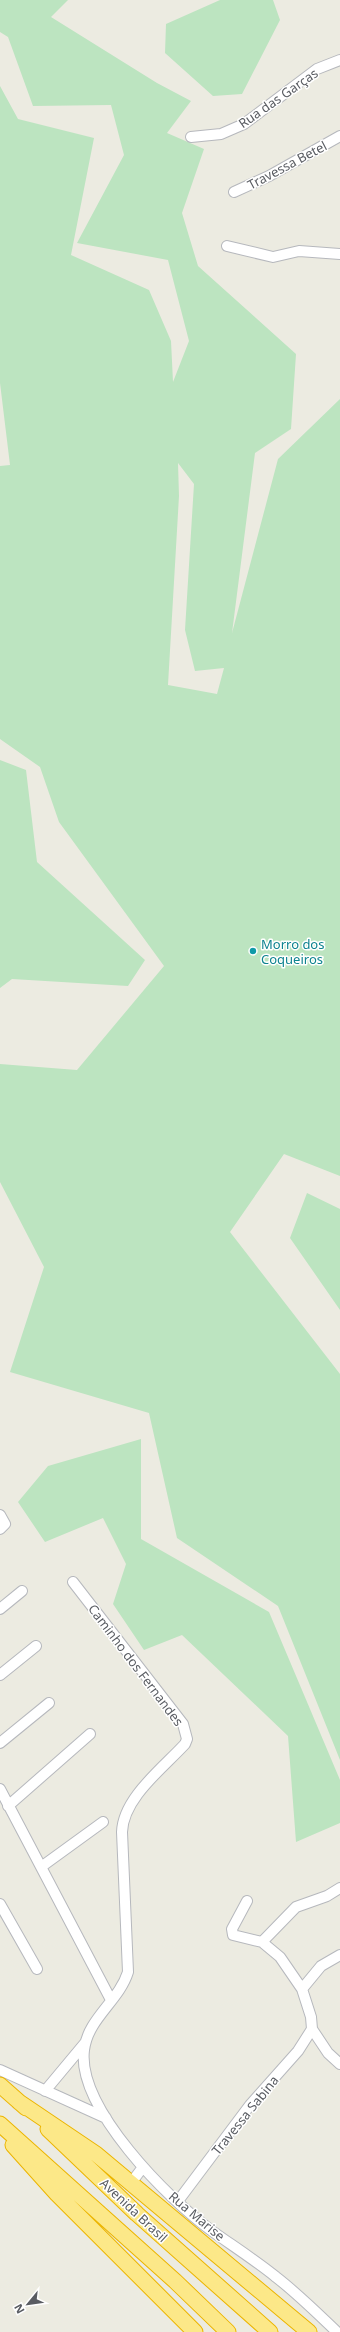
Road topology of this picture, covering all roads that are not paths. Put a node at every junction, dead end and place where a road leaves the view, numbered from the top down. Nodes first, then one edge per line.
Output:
1 (340, 60) edge
2 (340, 136) edge
3 (191, 137) dead end
4 (234, 192) dead end
5 (228, 246) dead end
6 (340, 254) edge
7 (0, 1515) edge
8 (0, 1529) edge
9 (73, 1582) dead end
10 (22, 1592) dead end
11 (0, 1609) edge
12 (36, 1646) dead end
13 (0, 1675) edge
14 (49, 1703) dead end
15 (90, 1734) dead end
16 (0, 1743) edge
17 (0, 1789) edge
18 (8, 1806) junction
19 (103, 1822) dead end
20 (41, 1867) junction
21 (340, 1888) edge
22 (247, 1901) dead end
23 (0, 1904) edge
24 (262, 1942) junction
25 (340, 1955) edge
26 (37, 1969) dead end
27 (302, 1989) junction
28 (111, 2000) junction
29 (312, 2029) junction
30 (86, 2042) junction
31 (340, 2064) edge
32 (0, 2070) edge
33 (86, 2076) joint
34 (0, 2085) edge
35 (45, 2091) junction
36 (19, 2102) junction
37 (106, 2118) junction
38 (0, 2125) edge
39 (143, 2168) junction
40 (131, 2183) junction
41 (178, 2201) junction
42 (195, 2332) edge
43 (228, 2332) edge
44 (270, 2332) edge
45 (309, 2332) edge
46 (336, 2332) edge

1 - 3 street, Rua das Garças
2 - 4 street, Travessa Betel
5 - 6 street
7 - 8 street
9 - 28 street, Caminho dos Fernandes
10 - 11 street
12 - 13 street
14 - 16 street
15 - 18 street
17 - 18 street
18 - 20 street
19 - 20 street
20 - 28 street
21 - 24 street
22 - 24 street
23 - 26 street
24 - 27 street
25 - 27 street
27 - 29 street
28 - 30 street, Caminho dos Fernandes
29 - 31 street
29 - 41 street, Travessa Sabina
30 - 33 street, Caminho dos Fernandes
30 - 35 street
32 - 35 street
33 - 37 street, Rua Marise
34 - 36 highway, Avenida Brasil
35 - 37 street
36 - 40 highway
36 - 44 highway, Avenida Brasil
37 - 39 street, Rua Marise
38 - 42 highway
38 - 43 highway, Avenida Brasil
39 - 40 street
39 - 41 street, Rua Marise
40 - 45 highway
41 - 46 street, Rua Marise

